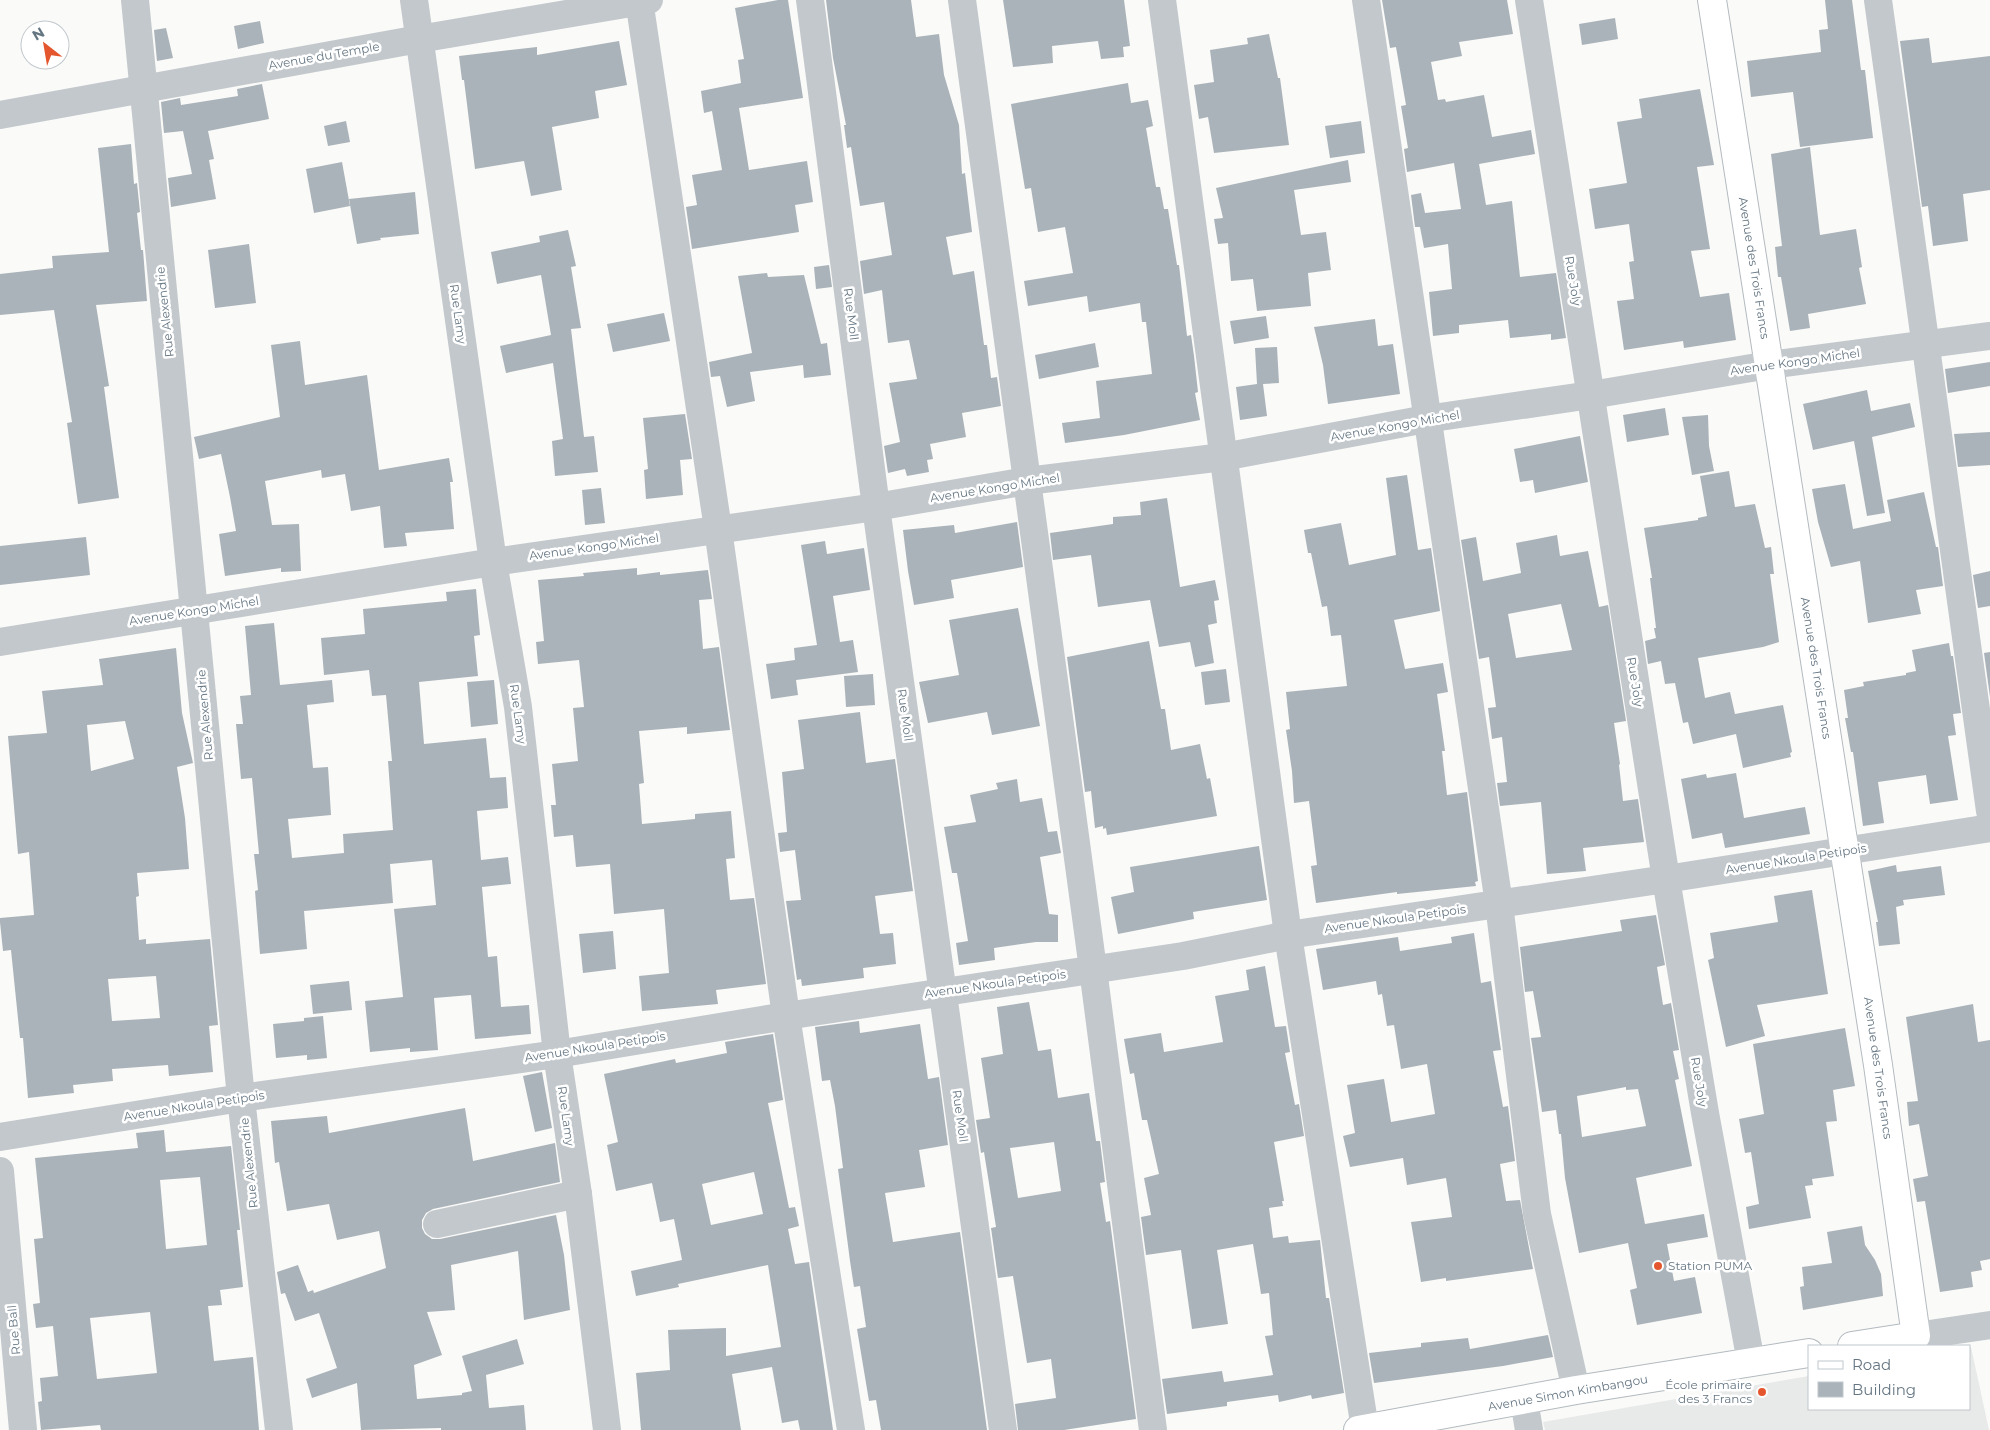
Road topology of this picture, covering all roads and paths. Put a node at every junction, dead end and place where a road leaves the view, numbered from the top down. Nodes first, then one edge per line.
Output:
1 (136, 0) edge
2 (414, 0) edge
3 (643, 0) edge
4 (810, 0) edge
5 (962, 0) edge
6 (1162, 0) edge
7 (1366, 0) edge
8 (1529, 0) edge
9 (1712, 0) edge
10 (1878, 0) edge
11 (419, 39) junction
12 (143, 88) junction
13 (0, 114) edge
14 (1990, 336) edge
15 (1926, 344) junction
16 (1769, 365) junction
17 (1591, 395) junction
18 (1426, 419) junction
19 (1223, 456) junction
20 (1027, 481) junction
21 (876, 507) junction
22 (718, 529) junction
23 (493, 562) junction
24 (196, 612) junction
25 (0, 642) edge
26 (1990, 811) edge
27 (1990, 828) edge
28 (1844, 852) junction
29 (1666, 879) junction
30 (1499, 904) junction
31 (1288, 935) junction
32 (1093, 969) junction
33 (943, 992) junction
34 (786, 1016) junction
35 (557, 1054) junction
36 (241, 1098) junction
37 (0, 1137) edge
38 (0, 1171) edge
39 (578, 1194) junction
40 (437, 1224) dead end
41 (1990, 1325) edge
42 (1916, 1336) junction
43 (1858, 1345) edge
44 (1808, 1353) edge
45 (1751, 1362) junction
46 (1576, 1390) junction
47 (1524, 1400) junction
48 (1361, 1429) edge
49 (23, 1430) edge
50 (279, 1430) edge
51 (607, 1430) edge
52 (851, 1430) edge
53 (1003, 1430) edge
54 (1153, 1430) edge
55 (1529, 1430) edge

1 - 12 street, Rue Alexendrie
2 - 11 street, Rue Lamy
3 - 11 street, Avenue du Temple
3 - 22 street
4 - 21 street, Rue Moll
5 - 20 street
6 - 19 street
7 - 18 street
8 - 17 street, Rue Joly
9 - 16 street, Avenue des Trois Francs
10 - 15 street
11 - 12 street, Avenue du Temple
11 - 23 street, Rue Lamy
12 - 13 street, Avenue du Temple
12 - 24 street, Rue Alexendrie
14 - 15 street, Avenue Kongo Michel
15 - 16 street, Avenue Kongo Michel
15 - 26 street
16 - 17 street, Avenue Kongo Michel
16 - 28 street, Avenue des Trois Francs
17 - 18 street, Avenue Kongo Michel
17 - 29 street, Rue Joly
18 - 19 street, Avenue Kongo Michel
18 - 30 street
19 - 20 street, Avenue Kongo Michel
19 - 31 street
20 - 21 street, Avenue Kongo Michel
20 - 32 street
21 - 22 street, Avenue Kongo Michel
21 - 33 street, Rue Moll
22 - 23 street, Avenue Kongo Michel
22 - 34 street
23 - 24 street, Avenue Kongo Michel
23 - 35 street, Rue Lamy
24 - 25 street, Avenue Kongo Michel
24 - 36 street, Rue Alexendrie
27 - 28 street, Avenue Nkoula Petipois
28 - 29 street, Avenue Nkoula Petipois
28 - 42 street, Avenue des Trois Francs
29 - 30 street, Avenue Nkoula Petipois
29 - 45 street, Rue Joly
30 - 31 street, Avenue Nkoula Petipois
30 - 46 street
31 - 32 street, Avenue Nkoula Petipois
31 - 48 street
32 - 33 street, Avenue Nkoula Petipois
32 - 54 street
33 - 34 street, Avenue Nkoula Petipois
33 - 53 street, Rue Moll
34 - 35 street, Avenue Nkoula Petipois
34 - 52 street
35 - 36 street, Avenue Nkoula Petipois
35 - 39 street, Rue Lamy
36 - 37 street, Avenue Nkoula Petipois
36 - 50 street, Rue Alexendrie
38 - 49 street, Rue Ball
39 - 40 street
39 - 51 street, Rue Lamy
41 - 42 street
42 - 43 street
44 - 45 street, Avenue Simon Kimbangou
45 - 46 street, Avenue Simon Kimbangou
46 - 47 street, Avenue Simon Kimbangou
47 - 48 street, Avenue Simon Kimbangou
47 - 55 street

